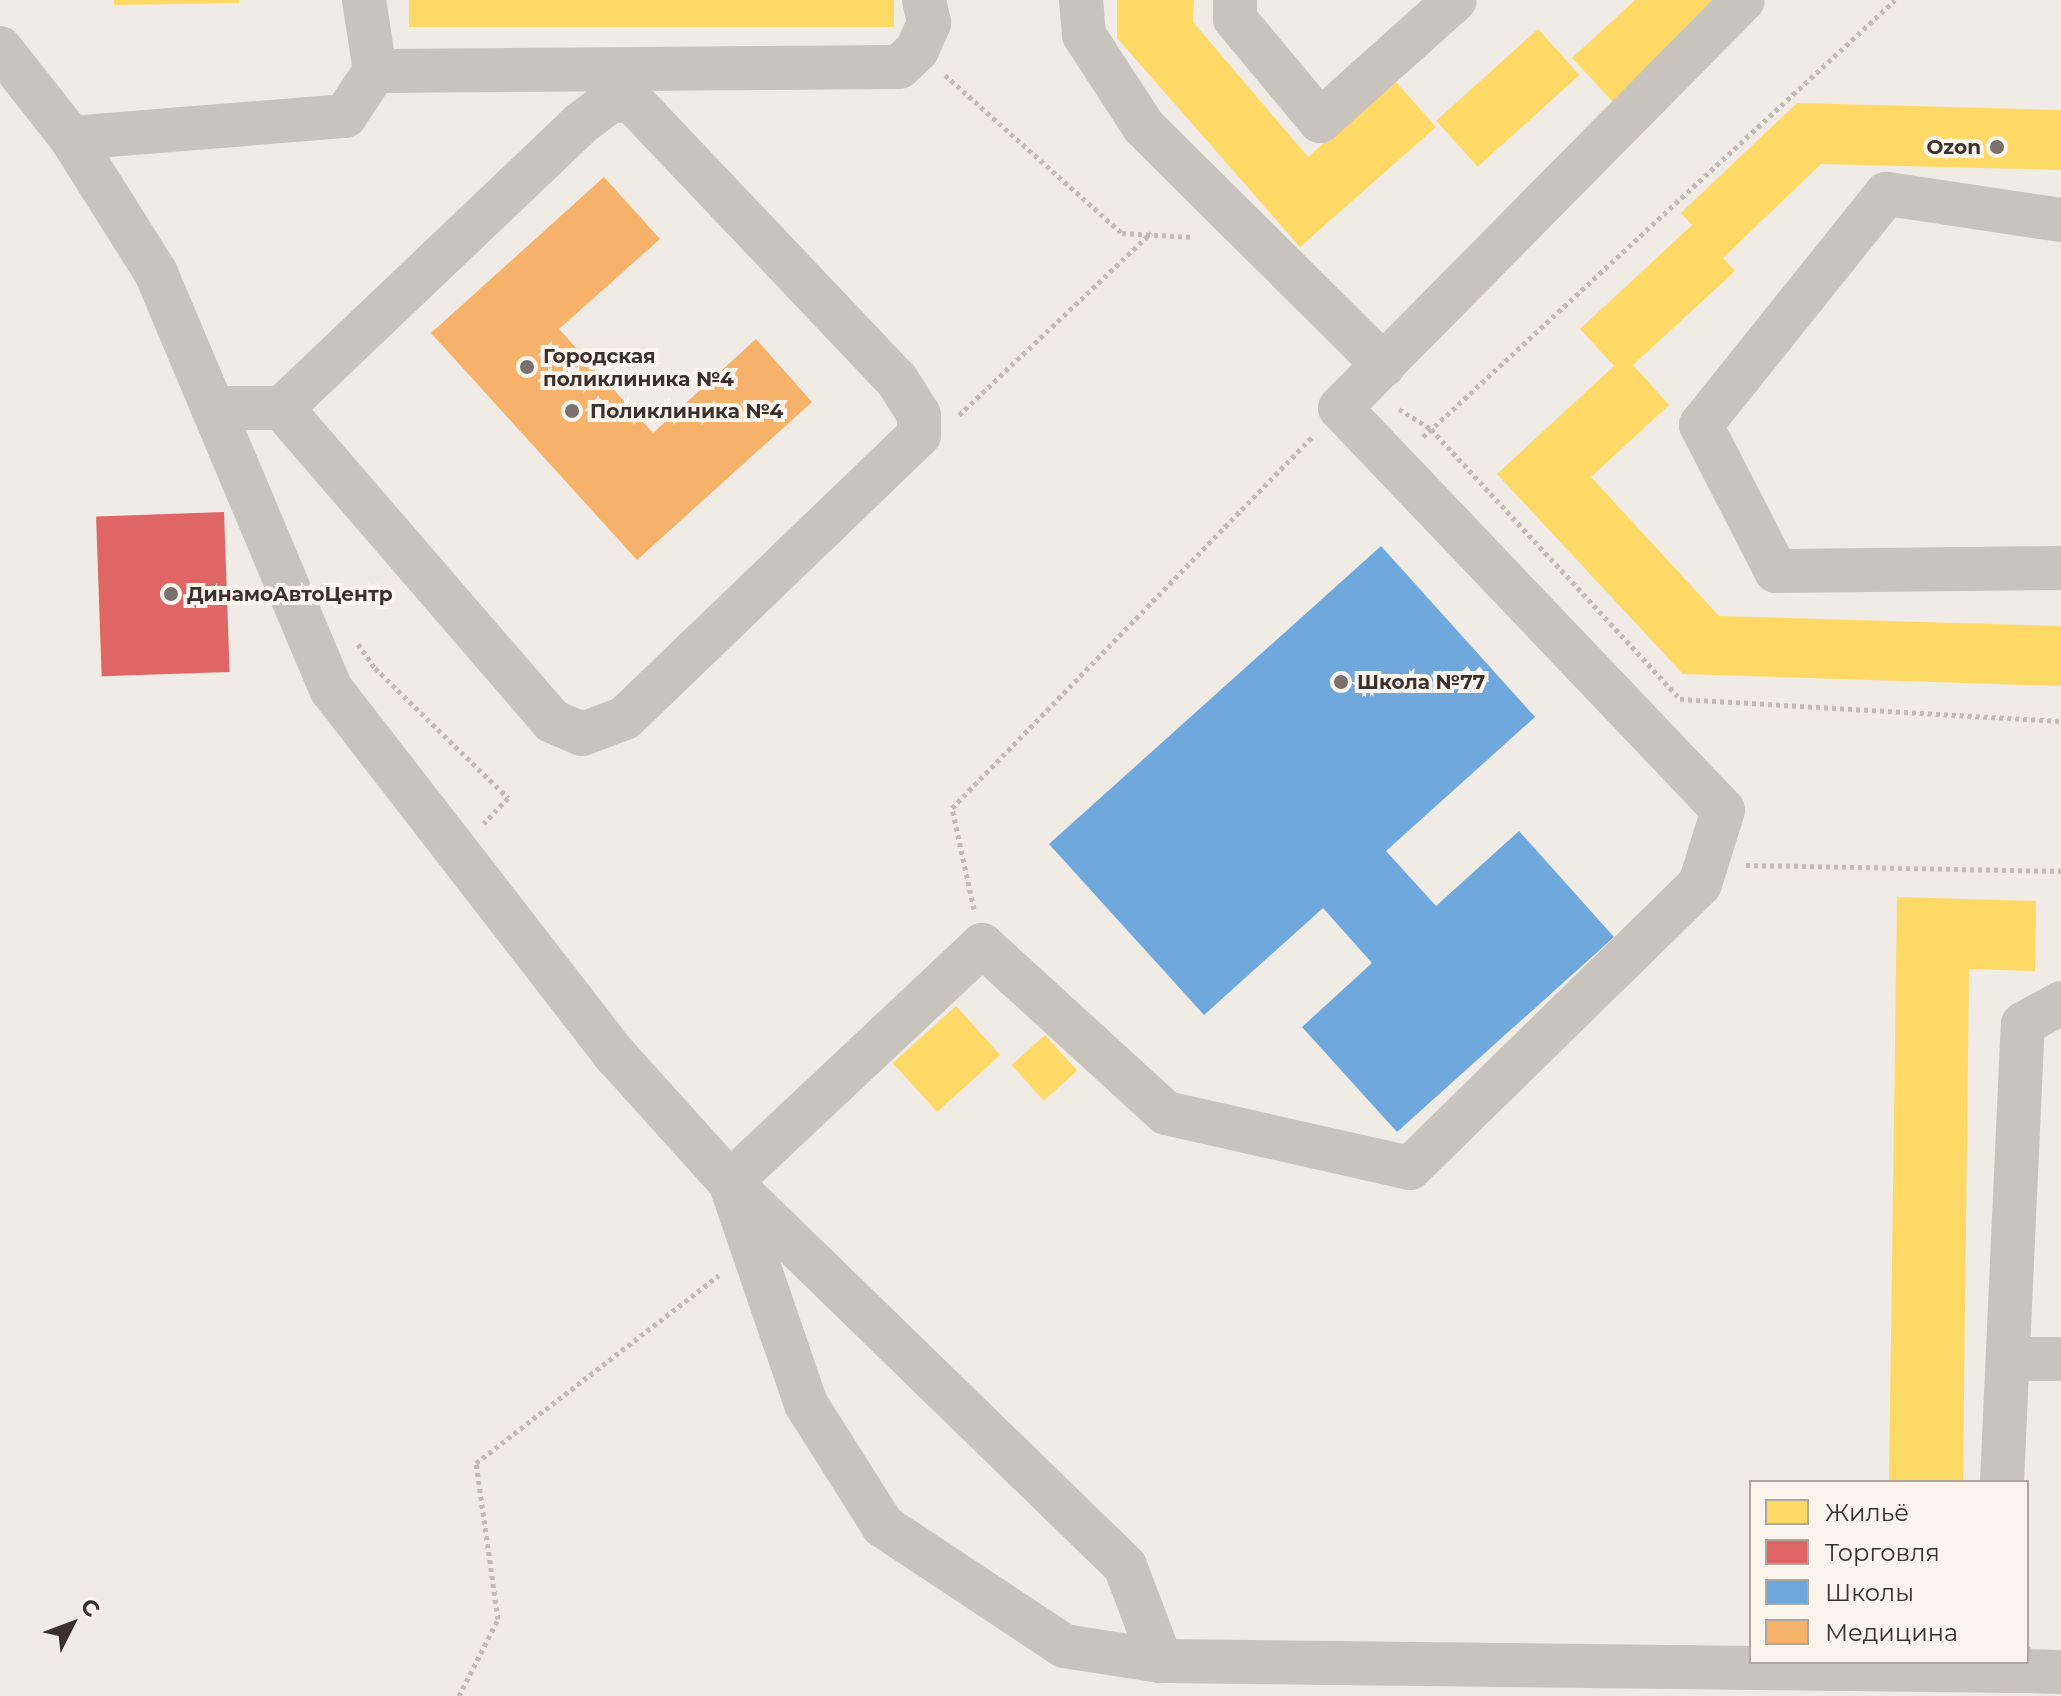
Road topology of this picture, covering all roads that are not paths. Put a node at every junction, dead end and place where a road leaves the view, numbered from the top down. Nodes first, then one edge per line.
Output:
1 (364, 0) edge
2 (924, 0) edge
3 (1081, 0) edge
4 (1235, 0) edge
5 (1455, 0) edge
6 (1743, 0) edge
7 (0, 48) edge
8 (375, 71) junction
9 (71, 138) junction
10 (2061, 220) edge
11 (1362, 386) junction
12 (213, 408) junction
13 (282, 408) junction
14 (2061, 568) edge
15 (2061, 1003) edge
16 (730, 1182) junction
17 (2008, 1359) junction
18 (2061, 1359) edge
19 (2002, 1480) edge
20 (1161, 1661) junction
21 (2031, 1668) edge

1 - 8 street
2 - 8 street
3 - 11 street
4 - 5 street
6 - 11 street
7 - 9 street
8 - 9 street
9 - 12 street
10 - 14 street
11 - 16 street
12 - 13 street
12 - 16 street
13 - 13 street
15 - 17 street
16 - 20 street
16 - 20 street
17 - 18 street
17 - 19 street
20 - 21 street

